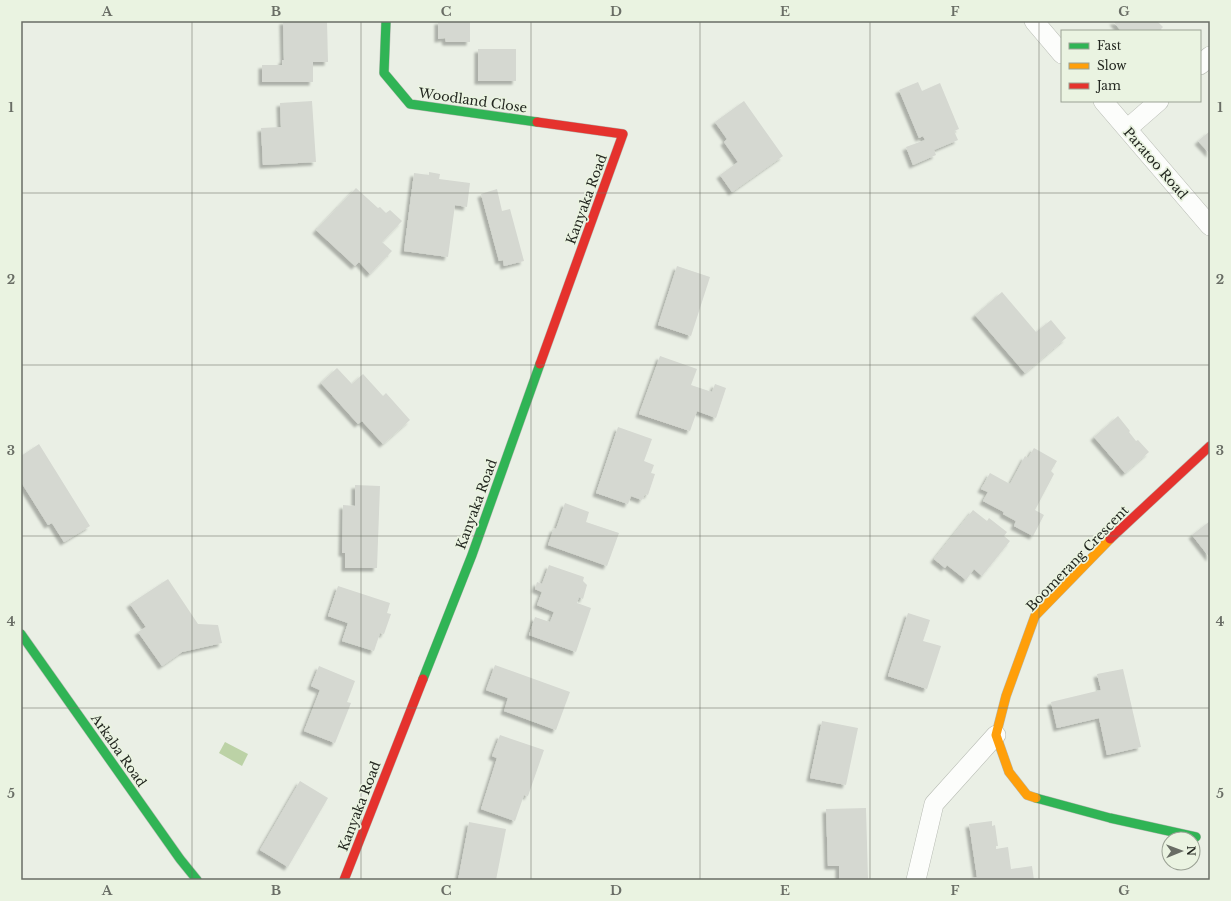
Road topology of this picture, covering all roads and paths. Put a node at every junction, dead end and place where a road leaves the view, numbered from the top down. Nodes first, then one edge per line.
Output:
1 (386, 21) edge
2 (1034, 21) edge
3 (1061, 53) edge
4 (1210, 56) edge
5 (1201, 64) edge
6 (1104, 102) edge
7 (1158, 102) edge
8 (1127, 129) junction
9 (623, 134) joint
10 (1210, 226) edge
11 (1210, 446) edge
12 (21, 634) edge
13 (996, 735) junction
14 (1166, 831) edge
15 (196, 880) edge
16 (344, 880) edge
17 (916, 880) edge

1 - 9 street, Woodland Close
2 - 3 street
4 - 5 street
6 - 8 street, Paratoo Road
7 - 8 street
8 - 10 street, Paratoo Road
9 - 16 street, Kanyaka Road
11 - 13 street, Boomerang Crescent
12 - 15 street, Arkaba Road
13 - 14 street
13 - 17 street

